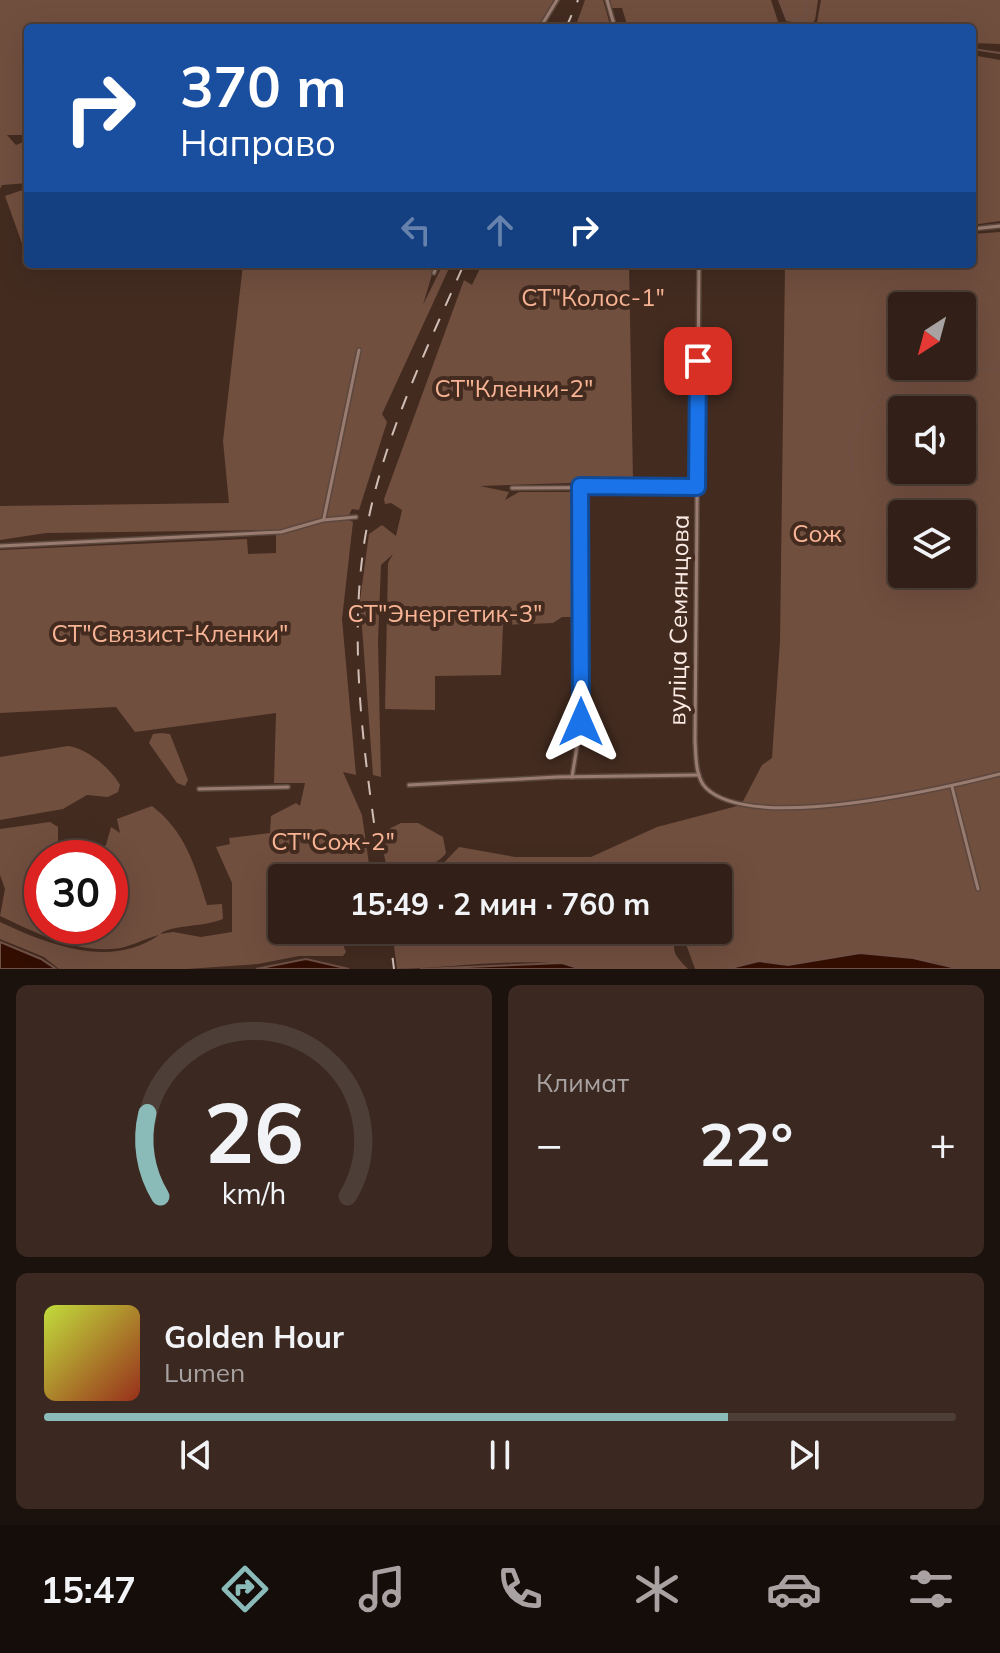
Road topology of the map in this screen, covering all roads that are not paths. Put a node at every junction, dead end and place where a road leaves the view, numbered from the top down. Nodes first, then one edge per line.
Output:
1 (557, 0) edge
2 (607, 0) edge
3 (542, 24) edge
4 (614, 24) edge
5 (1000, 226) edge
6 (976, 229) edge
7 (436, 268) edge
8 (699, 268) edge
9 (434, 273) dead end
10 (359, 350) dead end
11 (580, 486) junction
12 (697, 487) junction
13 (512, 488) dead end
14 (356, 517) dead end
15 (323, 520) junction
16 (0, 546) edge
17 (1000, 774) edge
18 (699, 775) junction
19 (572, 777) junction
20 (409, 785) dead end
21 (288, 787) dead end
22 (952, 787) junction
23 (199, 789) dead end
24 (978, 889) dead end

1 - 3 street
2 - 4 street
5 - 6 street
7 - 9 street
8 - 12 street, вуліца Семянцова
10 - 15 street
11 - 12 street
11 - 13 street
11 - 19 street
12 - 18 street, вуліца Семянцова
14 - 15 street
15 - 16 street
17 - 22 street
18 - 19 street
18 - 22 street
19 - 20 street
21 - 23 street
22 - 24 street

